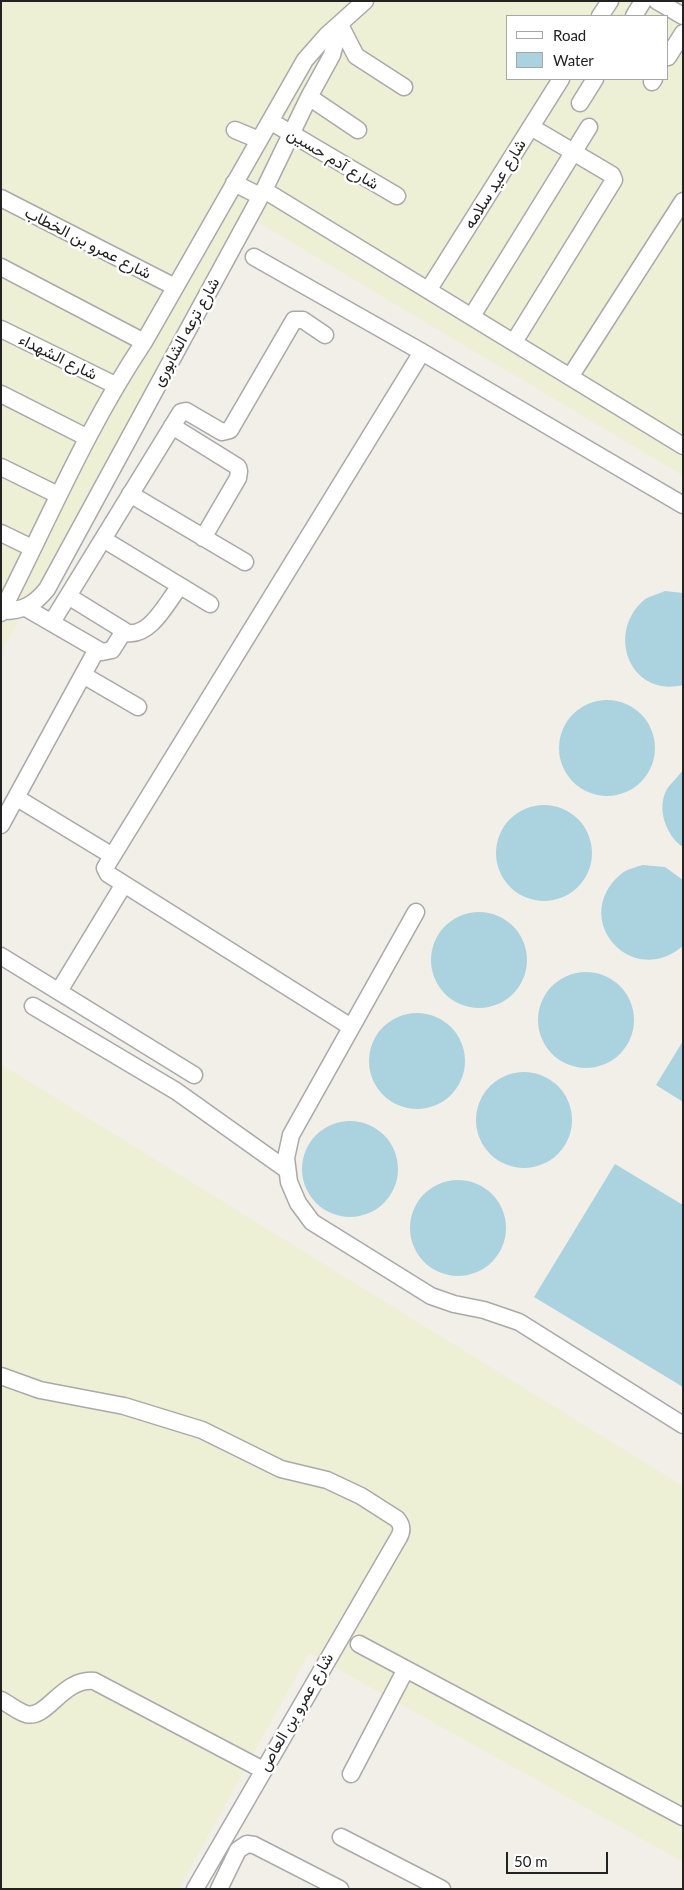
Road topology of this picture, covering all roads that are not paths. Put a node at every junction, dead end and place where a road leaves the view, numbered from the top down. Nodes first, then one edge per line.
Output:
1 (365, 1) edge
2 (610, 1) edge
3 (643, 1) edge
4 (657, 1) edge
5 (601, 15) edge
6 (635, 15) edge
7 (683, 16) edge
8 (340, 25) junction
9 (683, 33) edge
10 (669, 55) edge
11 (560, 80) edge
12 (594, 80) edge
13 (404, 87) dead end
14 (309, 97) junction
15 (580, 103) dead end
16 (270, 121) junction
17 (531, 127) junction
18 (589, 127) dead end
19 (235, 130) dead end
20 (358, 130) dead end
21 (291, 134) junction
22 (259, 140) junction
23 (574, 152) junction
24 (234, 183) junction
25 (262, 193) junction
26 (397, 196) dead end
27 (1, 198) edge
28 (683, 201) edge
29 (254, 257) dead end
30 (1, 267) edge
31 (175, 287) junction
32 (429, 290) junction
33 (472, 316) junction
34 (1, 329) edge
35 (325, 335) dead end
36 (144, 342) junction
37 (514, 342) junction
38 (422, 352) junction
39 (570, 377) junction
40 (115, 385) junction
41 (1, 394) edge
42 (172, 426) junction
43 (86, 438) junction
44 (683, 446) edge
45 (1, 467) edge
46 (130, 494) junction
47 (58, 496) junction
48 (683, 505) edge
49 (1, 533) edge
50 (203, 538) junction
51 (103, 539) junction
52 (32, 548) junction
53 (245, 562) dead end
54 (180, 586) junction
55 (68, 596) junction
56 (3, 603) edge
57 (210, 604) dead end
58 (26, 608) junction
59 (52, 622) junction
60 (124, 631) junction
61 (96, 649) junction
62 (83, 675) junction
63 (138, 707) dead end
64 (21, 791) junction
65 (1, 825) edge
66 (111, 855) junction
67 (124, 884) junction
68 (416, 912) dead end
69 (1, 956) edge
70 (59, 991) junction
71 (33, 1006) dead end
72 (352, 1027) junction
73 (194, 1075) dead end
74 (287, 1170) junction
75 (1, 1376) edge
76 (683, 1425) edge
77 (359, 1644) dead end
78 (406, 1669) junction
79 (1, 1700) edge
80 (263, 1770) junction
81 (351, 1774) dead end
82 (683, 1817) edge
83 (341, 1837) dead end
84 (195, 1889) edge
85 (219, 1889) edge
86 (340, 1889) edge
87 (442, 1889) edge

1 - 8 street, شارع ترعه الشابورى
2 - 5 street
3 - 6 street
4 - 7 street
8 - 13 street
8 - 14 street, شارع ترعه الشابورى
8 - 16 street, شارع ترعه الشابورى
9 - 10 street
11 - 17 street, شارع عيد سلامه
12 - 15 street
14 - 20 street
14 - 21 street, شارع ترعه الشابورى
16 - 21 street, شارع آدم حسين
16 - 22 street, شارع ترعه الشابورى
17 - 23 street
17 - 32 street, شارع عيد سلامه
18 - 23 street
19 - 22 street
21 - 25 street, شارع ترعه الشابورى
21 - 26 street, شارع آدم حسين
22 - 24 street, شارع ترعه الشابورى
23 - 33 street
23 - 37 street
24 - 25 street
24 - 31 street, شارع ترعه الشابورى
25 - 32 street
25 - 58 street, شارع ترعه الشابورى
27 - 31 street, شارع عمرو بن الخطاب
28 - 39 street
29 - 38 street
30 - 36 street
31 - 36 street, شارع ترعه الشابورى
32 - 33 street
33 - 37 street
34 - 40 street, شارع الشهداء
35 - 42 street
36 - 40 street, شارع ترعه الشابورى
37 - 39 street
38 - 48 street
38 - 66 street
39 - 44 street
40 - 43 street, شارع ترعه الشابورى
41 - 43 street
42 - 46 street
42 - 50 street
43 - 47 street, شارع ترعه الشابورى
45 - 47 street
46 - 50 street
46 - 51 street
47 - 52 street, شارع ترعه الشابورى
49 - 52 street
50 - 53 street
51 - 54 street
51 - 55 street
52 - 56 street, شارع ترعه الشابورى
54 - 57 street
54 - 60 street
55 - 59 street
55 - 60 street
56 - 58 street, شارع ترعه الشابورى
58 - 59 street
59 - 61 street
60 - 61 street
61 - 62 street
62 - 63 street
62 - 64 street
64 - 65 street
64 - 66 street
66 - 67 street
67 - 70 street
67 - 72 street
68 - 72 street
69 - 70 street
70 - 73 street
71 - 74 street
72 - 74 street
74 - 76 street
75 - 80 street, شارع عمرو بن العاص
77 - 78 street
78 - 81 street
78 - 82 street
79 - 80 street
80 - 84 street, شارع عمرو بن العاص
83 - 87 street
85 - 86 street

